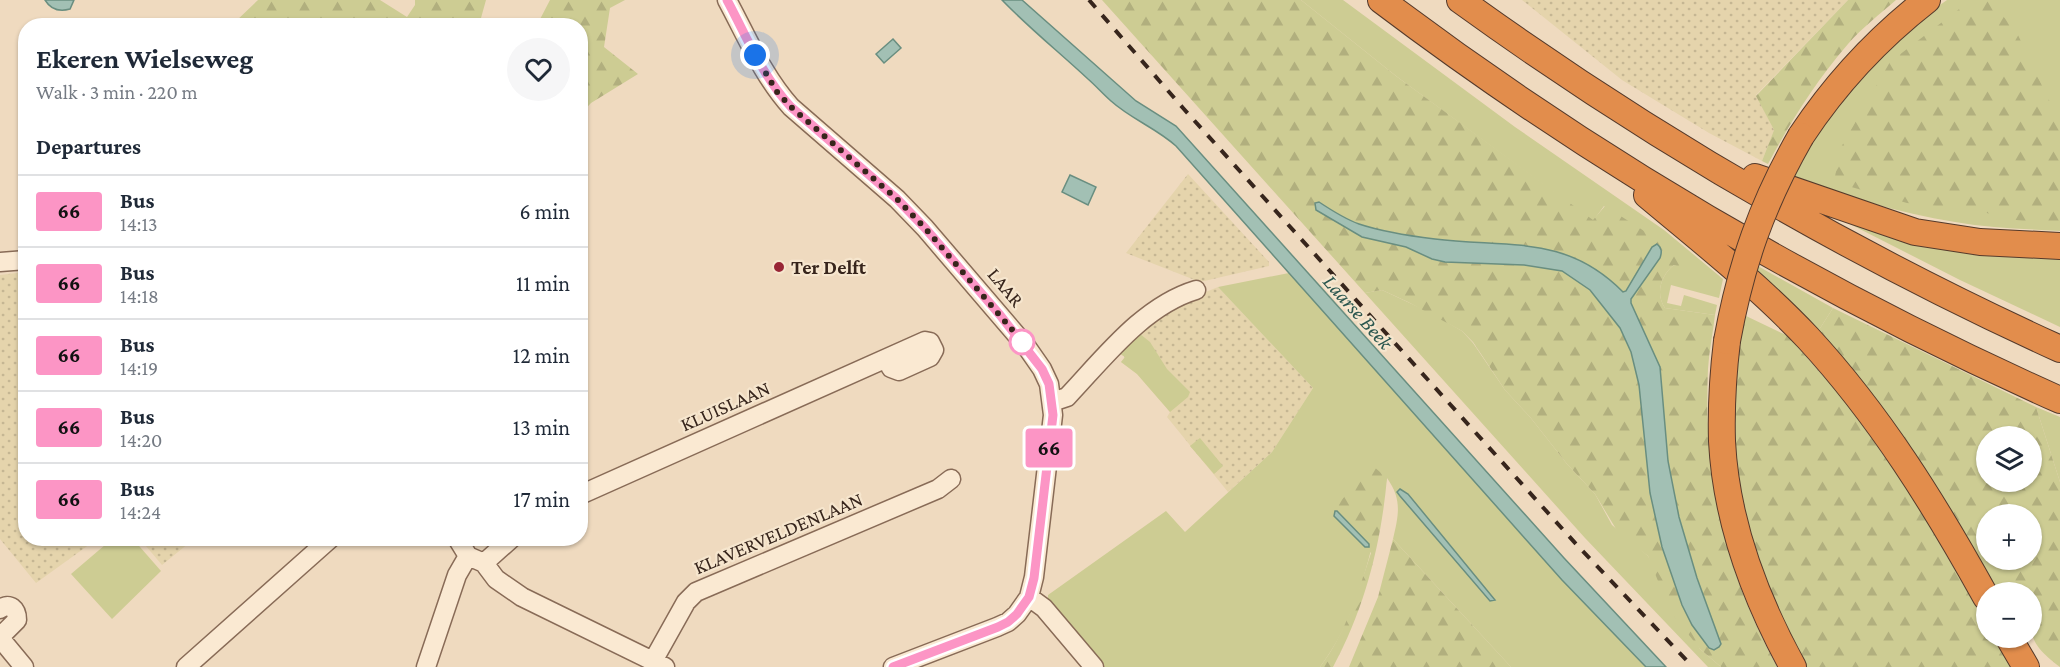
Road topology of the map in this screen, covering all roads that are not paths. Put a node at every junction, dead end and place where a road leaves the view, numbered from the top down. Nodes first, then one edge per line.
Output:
1 (727, 0) edge
2 (1382, 0) edge
3 (1461, 0) edge
4 (1928, 0) edge
5 (1580, 139) junction
6 (1693, 154) junction
7 (2060, 246) edge
8 (18, 261) edge
9 (0, 262) edge
10 (1196, 290) dead end
11 (2060, 349) edge
12 (886, 359) dead end
13 (2060, 400) edge
14 (1052, 402) junction
15 (951, 479) dead end
16 (588, 491) edge
17 (322, 546) edge
18 (464, 546) edge
19 (499, 546) edge
20 (476, 560) junction
21 (1977, 582) edge
22 (1029, 597) junction
23 (0, 609) edge
24 (0, 638) edge
25 (2015, 648) edge
26 (659, 664) edge
27 (24, 667) edge
28 (186, 667) edge
29 (426, 667) edge
30 (893, 667) edge
31 (1094, 667) edge
32 (1793, 667) edge
33 (2026, 667) edge

1 - 14 street, LAAR
2 - 5 highway
3 - 6 highway
4 - 32 highway, bridge
5 - 13 highway
5 - 21 highway
6 - 7 highway
6 - 11 highway
8 - 9 street
10 - 14 street
12 - 16 street, KLUISLAAN
14 - 22 street, LAAR
15 - 26 street, KLAVERVELDENLAAN
17 - 28 street
18 - 20 street
19 - 20 street
20 - 26 street
20 - 29 street
22 - 30 street, LAAR
22 - 31 street
23 - 24 street
24 - 27 street
25 - 33 highway

